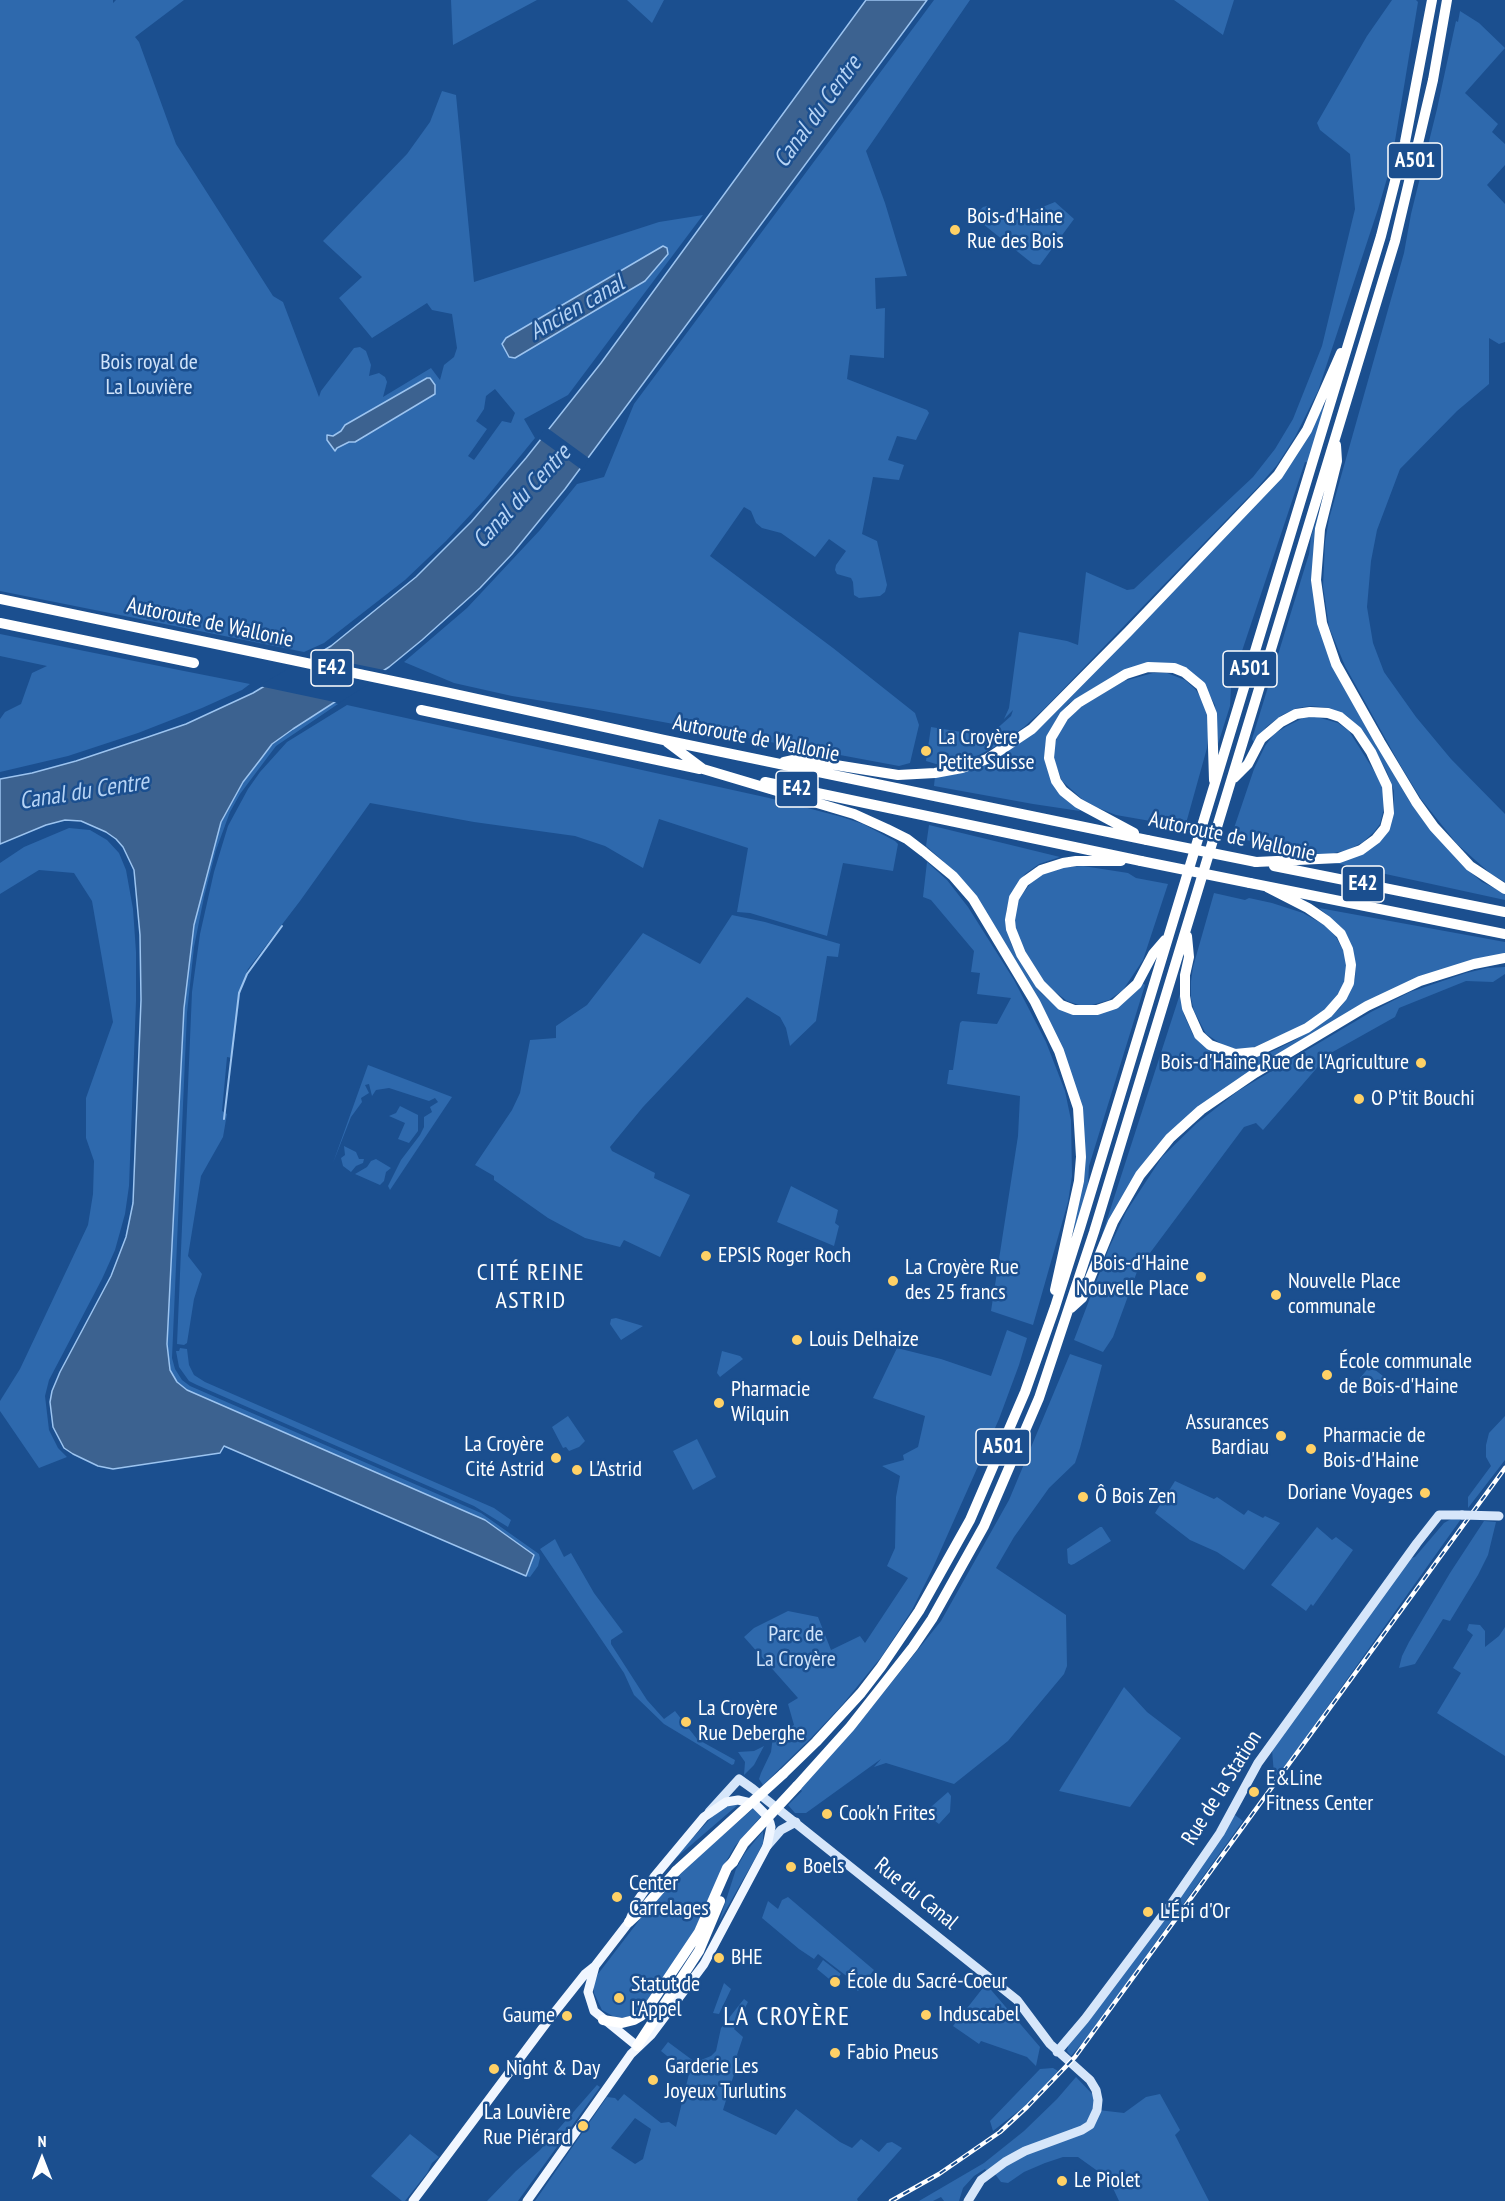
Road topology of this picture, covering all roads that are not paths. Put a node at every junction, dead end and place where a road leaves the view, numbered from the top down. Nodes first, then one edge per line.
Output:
1 (1447, 0) edge
2 (1432, 4) edge
3 (1349, 344) junction
4 (1336, 437) junction
5 (0, 600) edge
6 (0, 623) edge
7 (194, 663) dead end
8 (421, 710) dead end
9 (664, 740) junction
10 (779, 763) junction
11 (703, 770) junction
12 (1232, 780) junction
13 (1214, 789) junction
14 (1148, 840) junction
15 (1142, 861) junction
16 (1256, 862) junction
17 (1267, 887) junction
18 (1505, 889) edge
19 (1505, 912) edge
20 (1186, 929) junction
21 (1505, 934) edge
22 (1169, 935) junction
23 (1505, 958) edge
24 (1055, 1307) junction
25 (1069, 1310) junction
26 (1502, 1516) edge
27 (704, 1817) junction
28 (796, 1822) junction
29 (767, 1846) junction
30 (716, 1904) junction
31 (629, 1922) junction
32 (595, 1966) junction
33 (603, 2020) junction
34 (637, 2046) junction
35 (1057, 2052) junction
36 (413, 2201) edge
37 (527, 2201) edge
38 (968, 2201) edge

1 - 4 highway, A501
2 - 3 highway, A501
3 - 10 highway
3 - 13 highway, A501
4 - 12 highway, A501
4 - 18 highway
5 - 9 highway, Autoroute de Wallonie / E42
6 - 7 highway, Autoroute de Wallonie
8 - 11 highway, Autoroute de Wallonie / E42
9 - 10 highway, Autoroute de Wallonie / E42
9 - 11 highway
10 - 14 highway, Autoroute de Wallonie / E42
11 - 15 highway, Autoroute de Wallonie / E42
11 - 24 highway
12 - 16 highway
12 - 20 highway, A501
13 - 14 highway
13 - 22 highway, A501
14 - 16 highway, Autoroute de Wallonie / E42, bridge
15 - 17 highway, Autoroute de Wallonie / E42, bridge
15 - 22 highway
16 - 19 highway, Autoroute de Wallonie / E42
17 - 20 highway
17 - 21 highway, Autoroute de Wallonie / E42
20 - 25 highway, A501
22 - 24 highway, A501
23 - 25 highway
24 - 31 highway, A501, bridge
25 - 30 highway, A501, bridge
26 - 35 street, Rue de la Station, bridge
27 - 28 street, Rue du Canal
27 - 29 main road
27 - 31 main road
28 - 29 street
28 - 35 street, Rue du Canal
29 - 34 main road
30 - 33 highway
30 - 34 highway
31 - 32 main road
32 - 33 main road
32 - 36 main road
33 - 34 main road
34 - 37 main road
35 - 38 street, Rue du Canal

